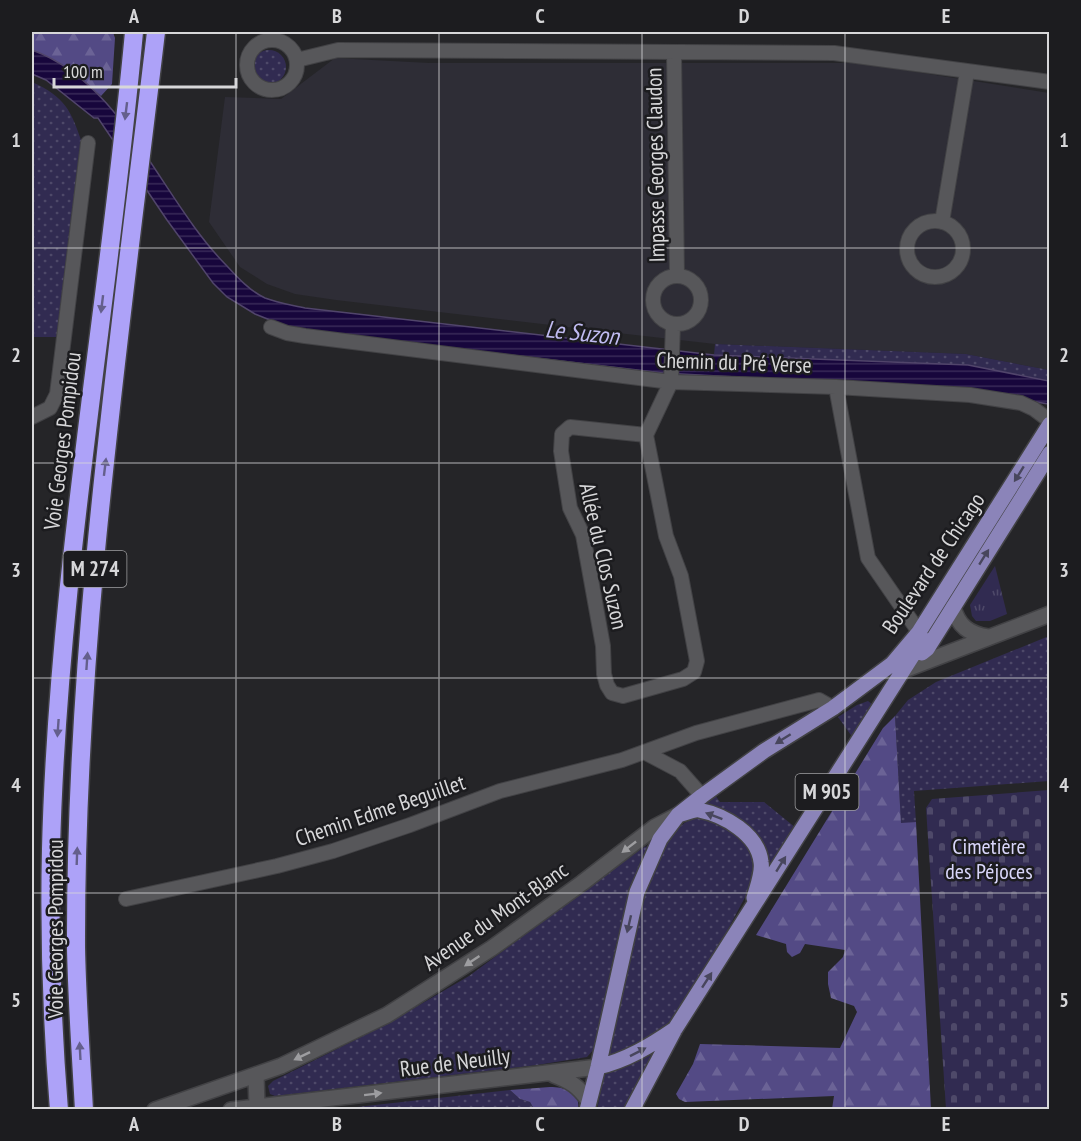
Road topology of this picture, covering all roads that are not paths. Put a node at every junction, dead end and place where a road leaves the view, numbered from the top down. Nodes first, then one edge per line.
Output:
1 (134, 32) edge
2 (156, 32) edge
3 (674, 53) junction
4 (297, 60) dead end
5 (967, 72) junction
6 (1050, 82) edge
7 (88, 142) dead end
8 (942, 222) junction
9 (677, 276) junction
10 (673, 325) junction
11 (271, 327) dead end
12 (671, 382) junction
13 (836, 387) junction
14 (32, 417) edge
15 (1050, 423) edge
16 (646, 435) junction
17 (1050, 453) edge
18 (951, 580) junction
19 (953, 607) junction
20 (1050, 614) edge
21 (919, 632) junction
22 (988, 637) junction
23 (904, 670) junction
24 (833, 708) junction
25 (644, 752) junction
26 (702, 796) junction
27 (678, 815) junction
28 (126, 898) dead end
29 (750, 914) junction
30 (675, 1029) junction
31 (598, 1067) junction
32 (548, 1073) junction
33 (256, 1075) junction
34 (587, 1105) edge
35 (257, 1107) junction
36 (59, 1110) edge
37 (84, 1110) edge
38 (155, 1110) edge
39 (231, 1110) edge
40 (632, 1110) edge

1 -> 36 highway, Voie Georges Pompidou / M 274
37 -> 2 highway, Voie Georges Pompidou / M 274
3 - 4 street
3 - 5 street
3 - 9 street, Impasse Georges Claudon
5 - 6 street
5 - 8 street
7 - 14 street
8 - 8 street
9 - 10 street, Impasse Georges Claudon
9 - 10 street, Impasse Georges Claudon
10 - 12 street
11 - 12 street, Chemin du Pré Verse
12 - 13 street, Chemin du Pré Verse
12 - 16 street
13 - 15 street, Chemin du Pré Verse
13 - 21 street
15 -> 18 main road, Boulevard de Chicago
16 - 16 street, Allée du Clos Suzon
19 -> 17 main road, Boulevard de Chicago
18 - 21 main road, Boulevard de Chicago
18 - 23 main road
19 - 22 main road
19 - 23 main road, Boulevard de Chicago
20 - 22 main road
21 - 24 main road, Boulevard de Chicago
22 - 23 main road
23 - 24 main road
29 -> 23 main road, Rue de Neuilly / M 905
24 - 25 street, Chemin Edme Beguillet
24 -> 26 main road, Avenue du Mont-Blanc
25 - 26 street
25 - 28 street, Chemin Edme Beguillet
26 - 27 main road, Avenue du Mont-Blanc
29 -> 27 main road
27 -> 31 main road
27 -> 33 main road, Avenue du Mont-Blanc
30 -> 29 main road, Rue de Neuilly / M 905
31 -> 30 main road, Rue de Neuilly
30 - 40 main road, Rue de Neuilly / M 905
31 - 32 main road, Rue de Neuilly
31 - 34 main road
32 - 34 main road
35 -> 32 main road, Rue de Neuilly
33 - 35 main road
33 - 38 main road, Avenue du Mont-Blanc
35 - 39 main road, Rue de Neuilly

